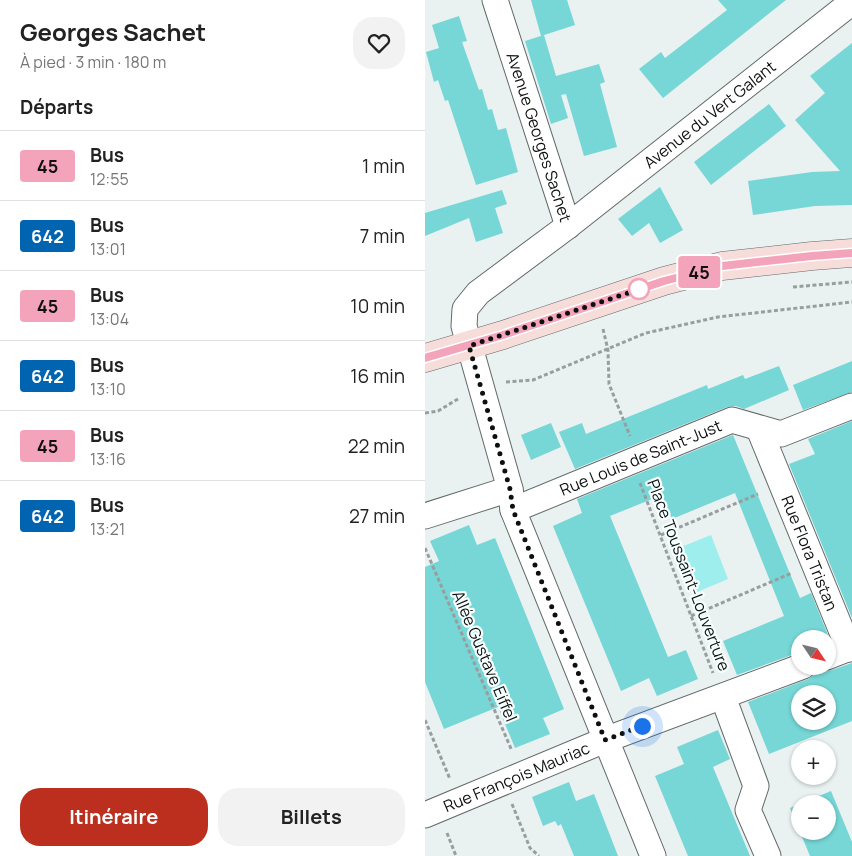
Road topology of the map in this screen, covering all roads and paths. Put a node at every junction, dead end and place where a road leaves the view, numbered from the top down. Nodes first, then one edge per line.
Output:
1 (495, 0) edge
2 (852, 2) edge
3 (568, 226) junction
4 (852, 253) edge
5 (852, 282) edge
6 (784, 288) dead end
7 (852, 302) edge
8 (594, 332) dead end
9 (469, 346) junction
10 (608, 350) junction
11 (425, 358) edge
12 (481, 387) junction
13 (852, 406) edge
14 (425, 413) edge
15 (759, 429) junction
16 (635, 459) junction
17 (782, 484) junction
18 (512, 500) junction
19 (425, 516) edge
20 (661, 536) junction
21 (425, 548) edge
22 (814, 564) junction
23 (691, 616) junction
24 (843, 651) edge
25 (791, 671) edge
26 (723, 697) junction
27 (425, 720) edge
28 (605, 740) junction
29 (513, 779) junction
30 (459, 802) junction
31 (425, 815) edge
32 (539, 856) edge
33 (653, 856) edge
34 (768, 856) edge

1 - 3 street, Avenue Georges Sachet
2 - 3 street, Avenue du Vert Galant
3 - 9 street, Avenue Georges Sachet
4 - 9 street
5 - 6 path
7 - 10 path
8 - 10 path, Place Toussaint-Louverture
9 - 11 street
9 - 12 street, Avenue Georges Sachet
10 - 12 path
10 - 16 path, Place Toussaint-Louverture
12 - 14 path
12 - 18 street, Avenue Georges Sachet
13 - 15 street, Rue Louis de Saint-Just
15 - 16 street, Rue Louis de Saint-Just
15 - 17 street, Rue Flora Tristan
16 - 18 street, Rue Louis de Saint-Just
16 - 20 path, Place Toussaint-Louverture
17 - 20 path
17 - 22 street, Rue Flora Tristan
18 - 19 street, Rue Louis de Saint-Just
18 - 28 street, Avenue Georges Sachet
20 - 23 path, Place Toussaint-Louverture
21 - 29 path, Allée Gustave Eiffel
22 - 23 path
22 - 24 street, Rue Flora Tristan
23 - 26 path, Place Toussaint-Louverture
25 - 26 street, Rue François Mauriac
26 - 28 street, Rue François Mauriac
26 - 34 street
27 - 30 path
28 - 29 street, Rue François Mauriac
28 - 33 street, Avenue Georges Sachet
29 - 30 street, Rue François Mauriac
29 - 32 path, Allée Gustave Eiffel
30 - 31 street, Rue François Mauriac

